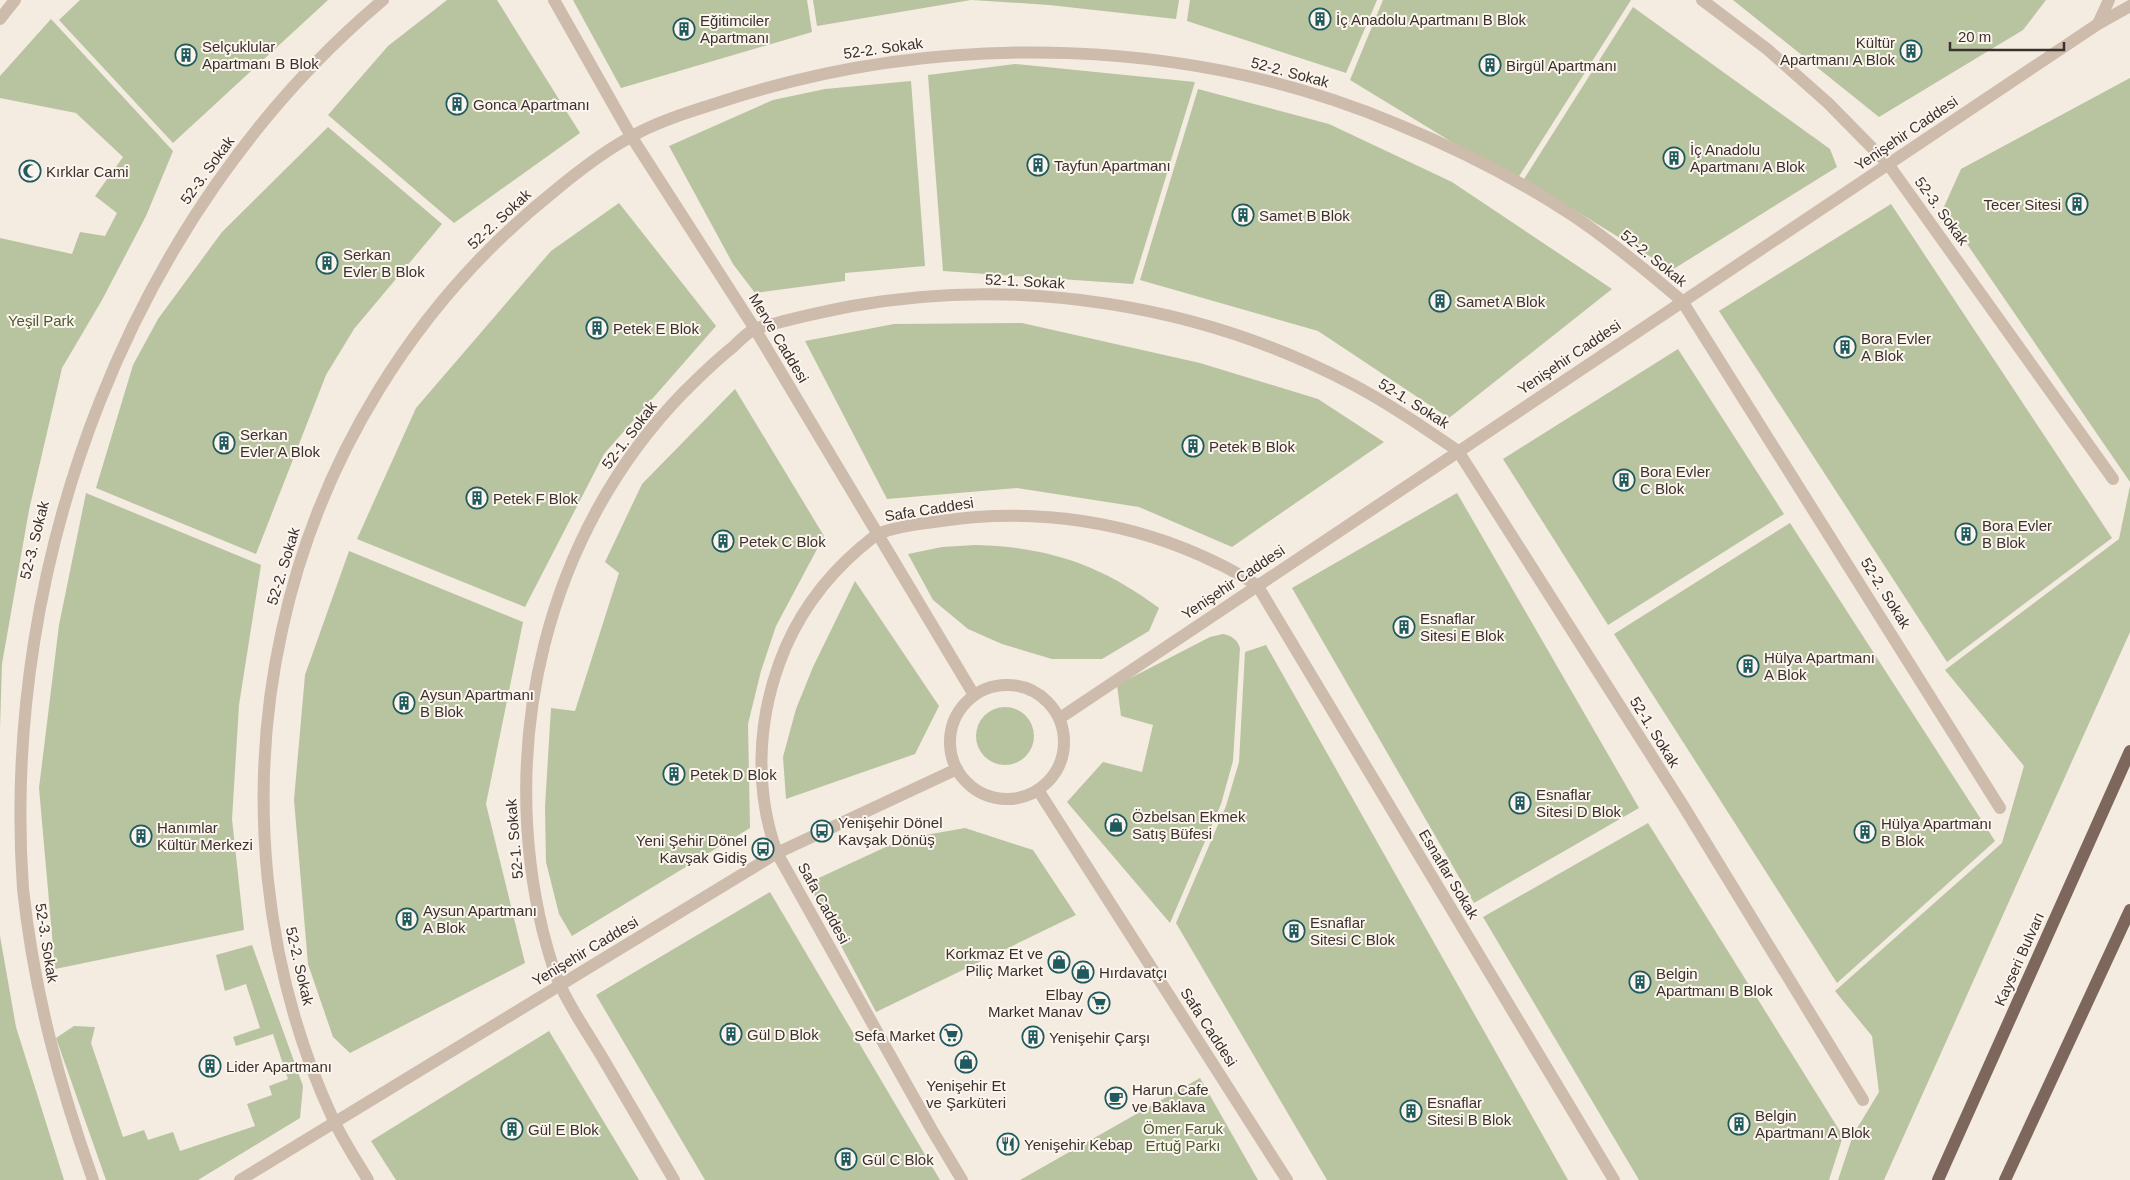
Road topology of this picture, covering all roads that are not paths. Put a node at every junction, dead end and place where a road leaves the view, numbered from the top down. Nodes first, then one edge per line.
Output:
1 (15, 0) edge
2 (383, 0) edge
3 (554, 0) edge
4 (1702, 0) edge
5 (2109, 0) edge
6 (2130, 6) edge
7 (0, 18) edge
8 (2098, 24) junction
9 (632, 136) junction
10 (1888, 164) junction
11 (1682, 301) junction
12 (754, 329) junction
13 (1458, 451) junction
14 (2113, 479) dead end
15 (878, 534) junction
16 (1257, 585) junction
17 (974, 695) junction
18 (1060, 718) junction
19 (2130, 751) edge
20 (957, 769) junction
21 (1038, 790) junction
22 (2000, 808) dead end
23 (778, 853) junction
24 (2130, 910) edge
25 (560, 986) junction
26 (1863, 1100) dead end
27 (335, 1123) junction
28 (93, 1180) edge
29 (240, 1180) edge
30 (368, 1180) edge
31 (674, 1180) edge
32 (962, 1180) edge
33 (1287, 1180) edge
34 (1614, 1180) edge
35 (1938, 1180) edge
36 (2004, 1180) edge

1 - 7 street
2 - 28 street, 52-3. Sokak
3 - 9 street, Merve Caddesi
4 - 10 street, 52-3. Sokak
5 - 8 street
6 - 8 street, Yenişehir Caddesi
8 - 10 street, Yenişehir Caddesi
9 - 11 street, 52-2. Sokak
9 - 12 street, Merve Caddesi
9 - 27 street, 52-2. Sokak
10 - 11 street, Yenişehir Caddesi
10 - 14 street, 52-3. Sokak
11 - 13 street, Yenişehir Caddesi
11 - 22 street, 52-2. Sokak
12 - 13 street, 52-1. Sokak
12 - 15 street, Merve Caddesi
12 - 25 street, 52-1. Sokak
13 - 16 street, Yenişehir Caddesi
13 - 26 street, 52-1. Sokak
15 - 16 street, Safa Caddesi
15 - 17 street, Merve Caddesi
15 - 23 street, Safa Caddesi
16 - 18 street, Yenişehir Caddesi
16 - 34 street, Esnaflar Sokak
17 - 18 street
17 - 20 street
18 - 21 street
19 - 35 main road, Kayseri Bulvarı
20 - 21 street
20 - 23 street, Yenişehir Caddesi
21 - 33 street, Safa Caddesi
23 - 25 street, Yenişehir Caddesi
23 - 32 street, Safa Caddesi
24 - 36 main road
25 - 27 street, Yenişehir Caddesi
25 - 31 street, 52-1. Sokak
27 - 29 street, Yenişehir Caddesi
27 - 30 street, 52-2. Sokak

